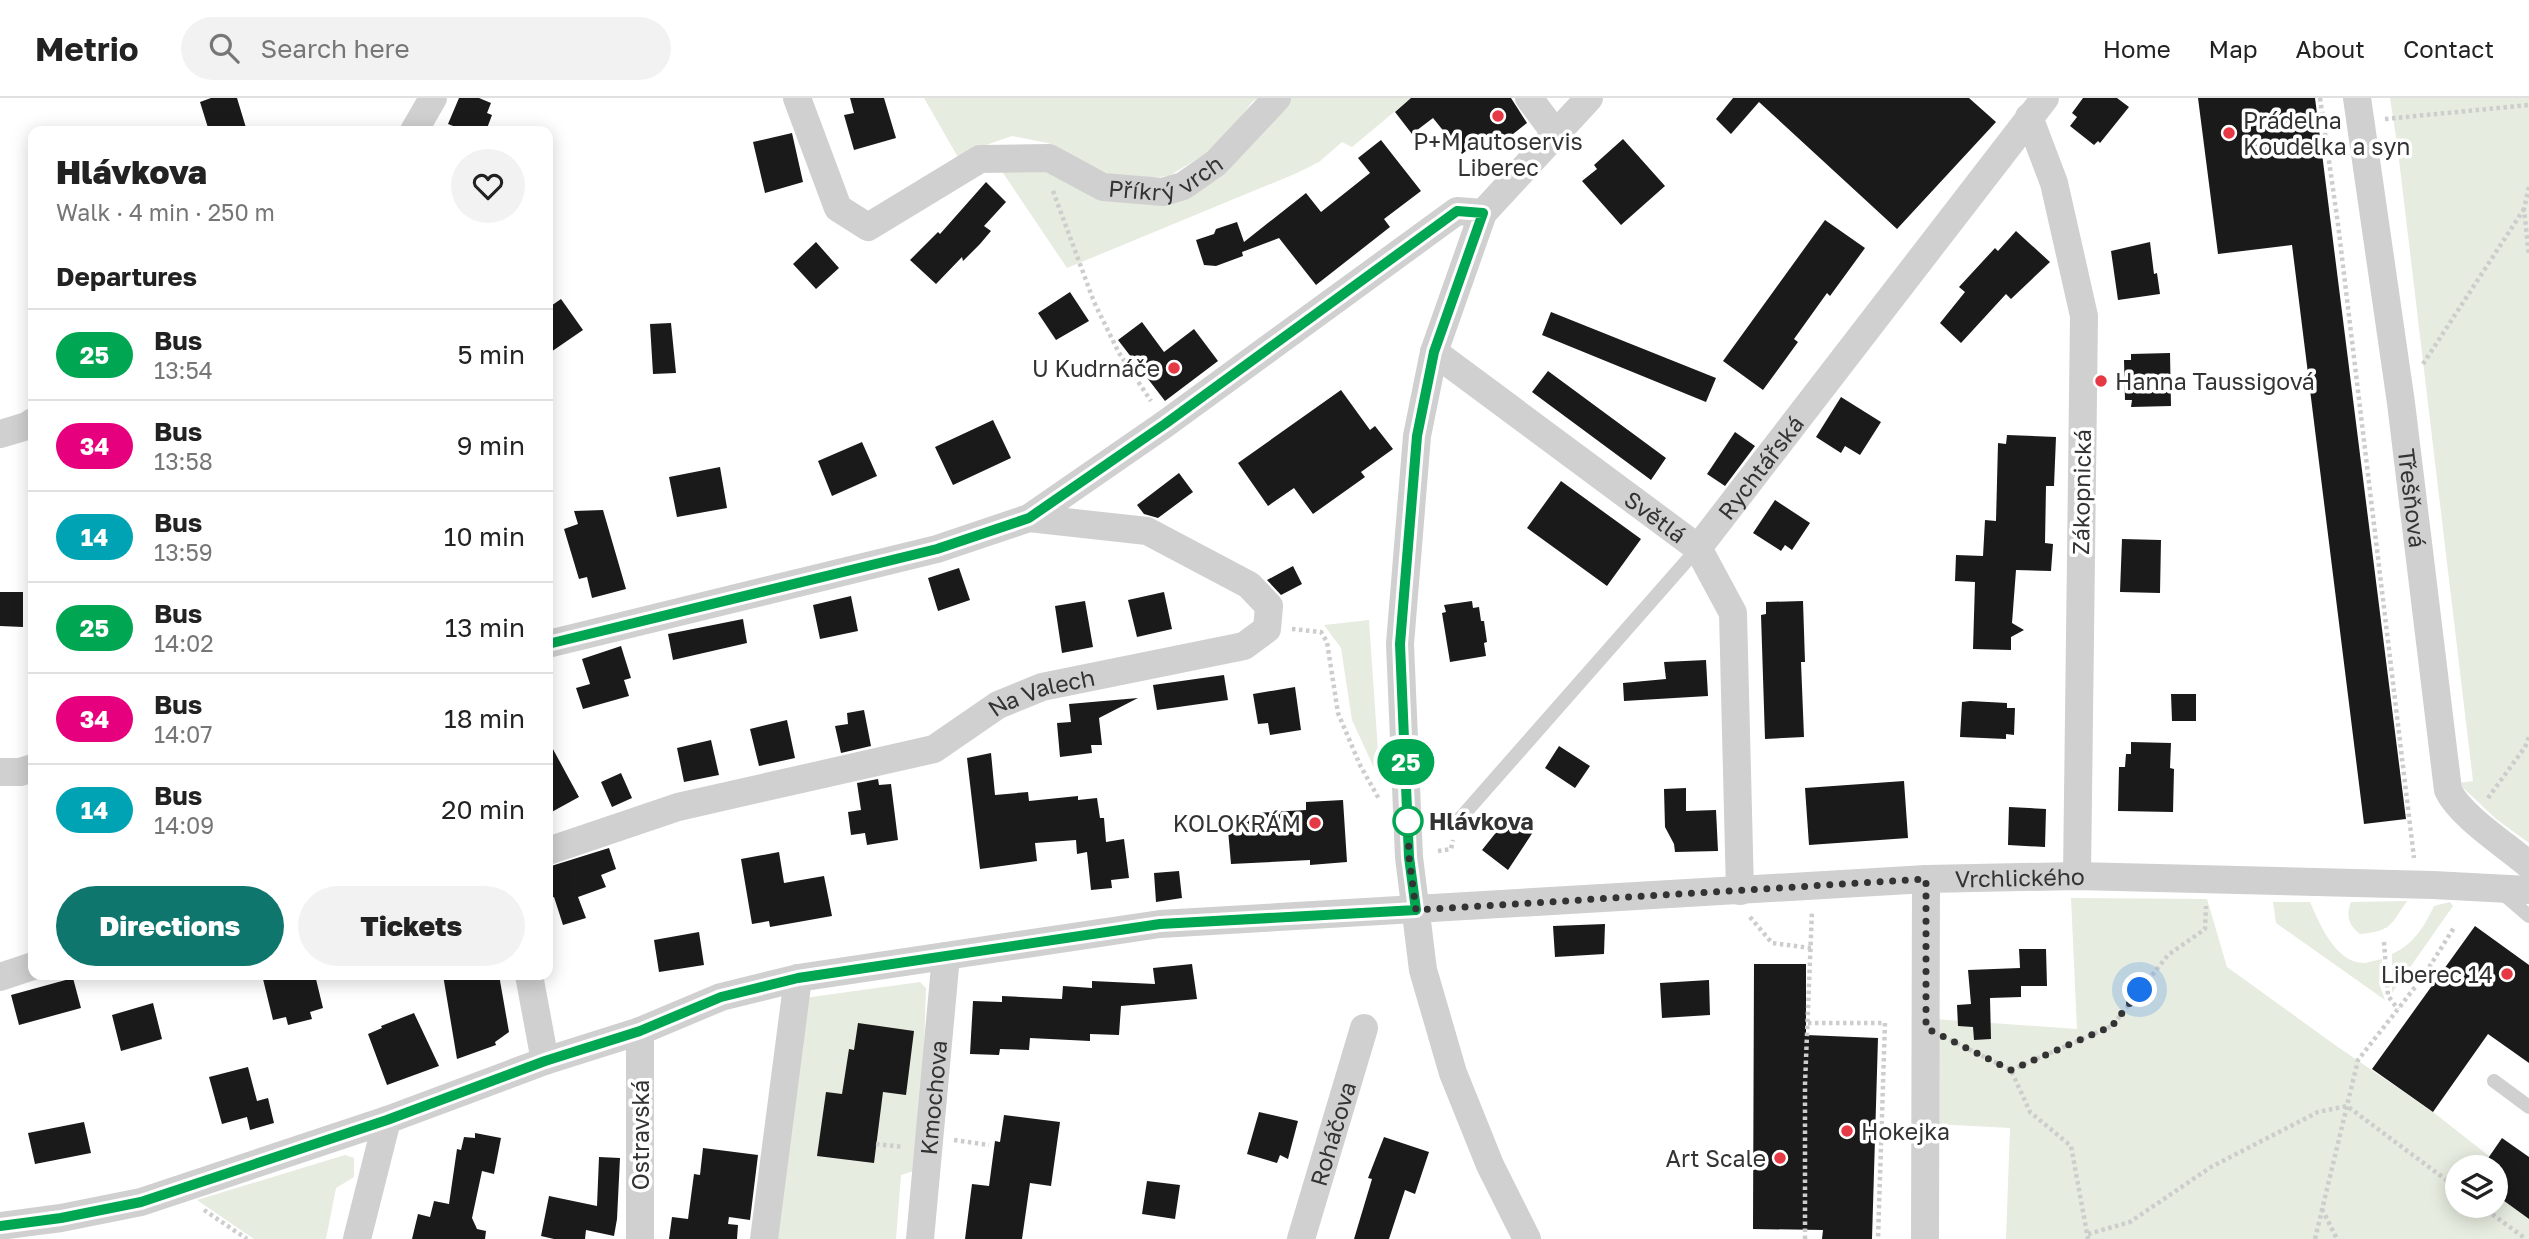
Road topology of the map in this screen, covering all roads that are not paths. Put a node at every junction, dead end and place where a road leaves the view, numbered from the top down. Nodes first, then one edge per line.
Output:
1 (413, 98) edge
2 (433, 98) edge
3 (797, 98) edge
4 (1277, 98) edge
5 (1529, 98) edge
6 (1589, 98) edge
7 (2037, 108) edge
8 (2358, 110) edge
9 (412, 126) edge
10 (415, 126) edge
11 (1555, 133) junction
12 (1483, 213) junction
13 (1434, 352) junction
14 (28, 425) edge
15 (0, 434) edge
16 (1029, 518) junction
17 (1698, 548) junction
18 (553, 642) edge
19 (28, 770) edge
20 (0, 772) edge
21 (1457, 822) dead end
22 (553, 849) edge
23 (2529, 864) edge
24 (2077, 876) junction
25 (1926, 879) junction
26 (2496, 888) junction
27 (2529, 890) edge
28 (1744, 902) junction
29 (1416, 910) junction
30 (2529, 916) edge
31 (946, 956) junction
32 (28, 968) edge
33 (0, 977) edge
34 (798, 978) junction
35 (530, 980) edge
36 (1364, 1028) dead end
37 (640, 1031) junction
38 (545, 1061) junction
39 (2494, 1081) dead end
40 (2529, 1107) edge
41 (387, 1120) junction
42 (0, 1226) edge
43 (357, 1239) edge
44 (640, 1239) edge
45 (764, 1239) edge
46 (920, 1239) edge
47 (1301, 1239) edge
48 (1527, 1239) edge
49 (1925, 1239) edge

1 - 9 street
2 - 10 street
3 - 4 street, Příkrý vrch
5 - 11 street
6 - 11 street
7 - 17 street, Rychtářská
7 - 24 street, Zákopnická
8 - 23 street, Třešňová
11 - 12 street
12 - 13 street
12 - 16 street
13 - 17 street, Světlá
13 - 29 street
14 - 15 street
16 - 18 street
16 - 22 street, Na Valech
17 - 21 lane, Rychtářská
17 - 28 street, Světlá
19 - 20 street
24 - 25 street, Vrchlického
24 - 26 street, Vrchlického
25 - 28 street, Vrchlického
25 - 49 street
26 - 27 street, Vrchlického
26 - 30 lane
28 - 29 street, Vrchlického
29 - 31 street, Vrchlického
29 - 48 street
31 - 34 street, Vrchlického
31 - 46 street, Kmochova
32 - 33 street
34 - 37 street, Vrchlického
34 - 45 street
35 - 38 street
36 - 47 street, Roháčova
37 - 38 street, Vrchlického
37 - 44 street, Ostravská
38 - 41 street, Vrchlického
39 - 40 lane
41 - 42 street, Vrchlického
41 - 43 street

